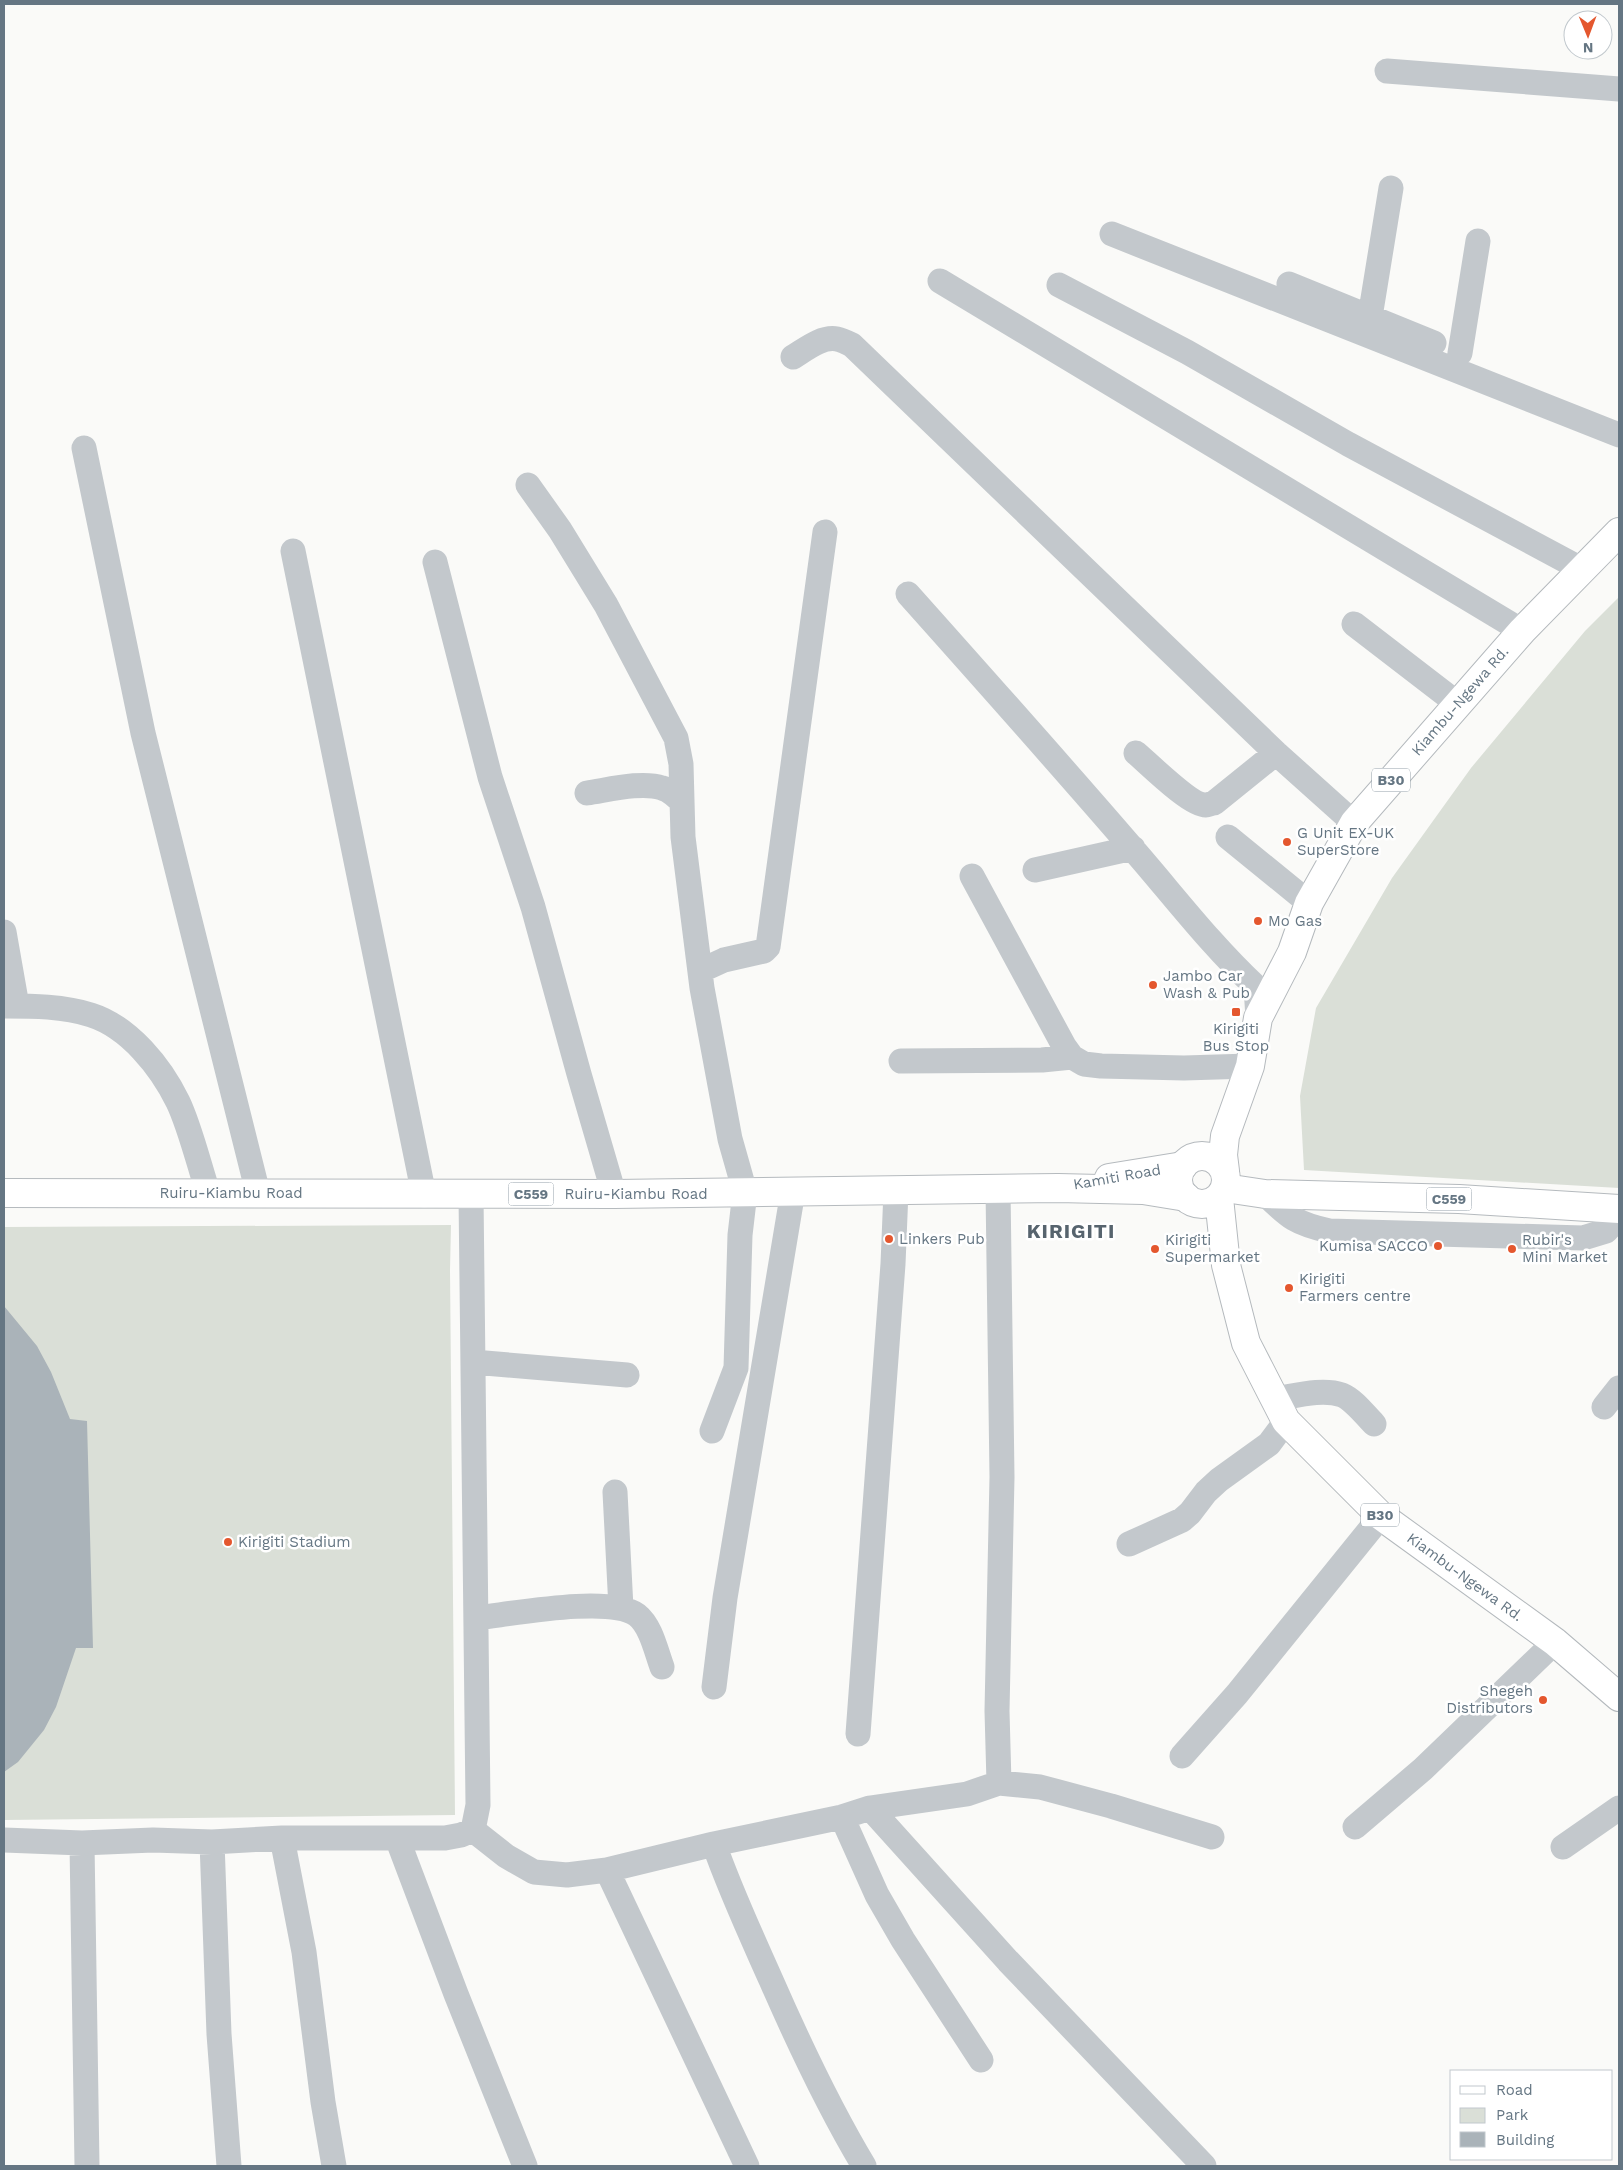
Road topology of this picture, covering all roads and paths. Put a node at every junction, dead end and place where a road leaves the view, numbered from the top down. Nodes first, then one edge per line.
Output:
1 (1387, 71) dead end
2 (1619, 89) edge
3 (1391, 188) dead end
4 (1112, 234) dead end
5 (1478, 241) dead end
6 (940, 281) dead end
7 (1288, 284) dead end
8 (1059, 285) dead end
9 (1370, 317) junction
10 (1460, 353) junction
11 (793, 356) dead end
12 (1619, 419) edge
13 (1619, 435) edge
14 (84, 448) dead end
15 (528, 485) dead end
16 (825, 532) dead end
17 (1619, 532) edge
18 (293, 551) dead end
19 (435, 562) dead end
20 (1583, 570) junction
21 (908, 594) dead end
22 (1354, 624) dead end
23 (1522, 631) junction
24 (1458, 704) junction
25 (1136, 753) dead end
26 (1276, 753) junction
27 (587, 792) dead end
28 (682, 802) junction
29 (1354, 823) junction
30 (1228, 837) dead end
31 (1133, 848) junction
32 (1035, 870) dead end
33 (972, 876) dead end
34 (1309, 903) junction
35 (4, 932) edge
36 (700, 971) junction
37 (10, 1006) edge
38 (1258, 1018) junction
39 (1072, 1057) junction
40 (901, 1062) dead end
41 (1247, 1073) junction
42 (1187, 1162) junction
43 (1058, 1188) junction
44 (998, 1189) junction
45 (793, 1191) junction
46 (896, 1191) junction
47 (1210, 1191) junction
48 (208, 1192) junction
49 (745, 1192) junction
50 (4, 1193) edge
51 (258, 1193) junction
52 (614, 1194) junction
53 (424, 1195) junction
54 (471, 1195) junction
55 (1271, 1195) junction
56 (1459, 1199) junction
57 (1619, 1209) edge
58 (1619, 1217) edge
59 (1484, 1234) junction
60 (473, 1362) junction
61 (627, 1375) dead end
62 (1280, 1410) junction
63 (1374, 1424) dead end
64 (712, 1431) dead end
65 (615, 1492) dead end
66 (1380, 1516) junction
67 (1129, 1544) dead end
68 (621, 1608) junction
69 (477, 1618) junction
70 (1555, 1642) junction
71 (662, 1667) dead end
72 (714, 1687) dead end
73 (1619, 1697) edge
74 (858, 1734) dead end
75 (1182, 1756) dead end
76 (999, 1783) junction
77 (870, 1808) junction
78 (1619, 1808) edge
79 (842, 1817) junction
80 (1355, 1827) dead end
81 (473, 1830) junction
82 (1212, 1837) dead end
83 (282, 1838) junction
84 (398, 1838) junction
85 (4, 1840) edge
86 (212, 1842) junction
87 (82, 1843) junction
88 (714, 1844) junction
89 (1563, 1847) dead end
90 (607, 1870) junction
91 (981, 2060) dead end
92 (87, 2166) edge
93 (229, 2166) edge
94 (334, 2166) edge
95 (525, 2166) edge
96 (747, 2166) edge
97 (864, 2166) edge
98 (1204, 2166) edge

1 - 2 street
3 - 9 street
4 - 13 street
5 - 10 street
6 - 23 street
7 - 9 street
8 - 20 street
9 - 10 street
10 - 12 street
11 - 26 street
14 - 51 street
15 - 28 street
16 - 36 street
17 - 20 main road, Kiambu-Ngewa Rd. / B30
18 - 53 street
19 - 52 street
20 - 23 main road, Kiambu-Ngewa Rd. / B30
21 - 31 street
22 - 24 street
23 - 24 main road, Kiambu-Ngewa Rd. / B30
24 - 29 main road, Kiambu-Ngewa Rd. / B30
25 - 26 street
26 - 29 street
27 - 28 street
28 - 36 street
29 - 34 main road, Kiambu-Ngewa Rd. / B30
30 - 34 street
31 - 32 street
31 - 38 street
33 - 39 street
34 - 38 main road, Kiambu-Ngewa Rd. / B30
35 - 37 street
36 - 49 street
37 - 48 street
38 - 41 main road, Kiambu-Ngewa Rd. / B30
39 - 40 street
39 - 41 street
41 - 42 main road, B30
41 - 47 main road, B30
42 - 43 main road, Kamiti Road / C559
42 - 47 main road, B30
42 - 47 main road, B30
43 - 44 main road, Ruiru-Kiambu Road / C559
43 - 47 main road, Kamiti Road / C559
44 - 46 main road, Ruiru-Kiambu Road / C559
44 - 76 street
45 - 46 main road, Ruiru-Kiambu Road / C559
45 - 49 main road, Ruiru-Kiambu Road / C559
45 - 72 street
46 - 74 street
47 - 55 main road, Kamiti Road
47 - 62 main road, Kiambu-Ngewa Rd. / B30
48 - 50 main road, Ruiru-Kiambu Road / C559
48 - 51 main road, Ruiru-Kiambu Road / C559
49 - 52 main road, Ruiru-Kiambu Road / C559
49 - 64 street
51 - 53 main road, Ruiru-Kiambu Road / C559
52 - 54 main road, Ruiru-Kiambu Road / C559
53 - 54 main road, Ruiru-Kiambu Road / C559
54 - 60 street
55 - 56 main road, C559
55 - 59 street
56 - 57 main road, C559
56 - 59 street
58 - 59 street
60 - 61 street
60 - 69 street
62 - 63 street
62 - 66 main road, Kiambu-Ngewa Rd. / B30
62 - 67 street
65 - 68 street
66 - 70 main road, Kiambu-Ngewa Rd. / B30
66 - 75 street
68 - 69 street
68 - 71 street
69 - 81 street
70 - 73 main road, Kiambu-Ngewa Rd. / B30
70 - 80 street
76 - 77 street
76 - 82 street
77 - 79 street
77 - 98 street
78 - 89 street
79 - 88 street
79 - 91 street
81 - 84 street
81 - 90 street
83 - 84 street
83 - 86 street
83 - 94 street
84 - 95 street
85 - 87 street
86 - 87 street
86 - 93 street
87 - 92 street
88 - 90 street
88 - 97 street
90 - 96 street

